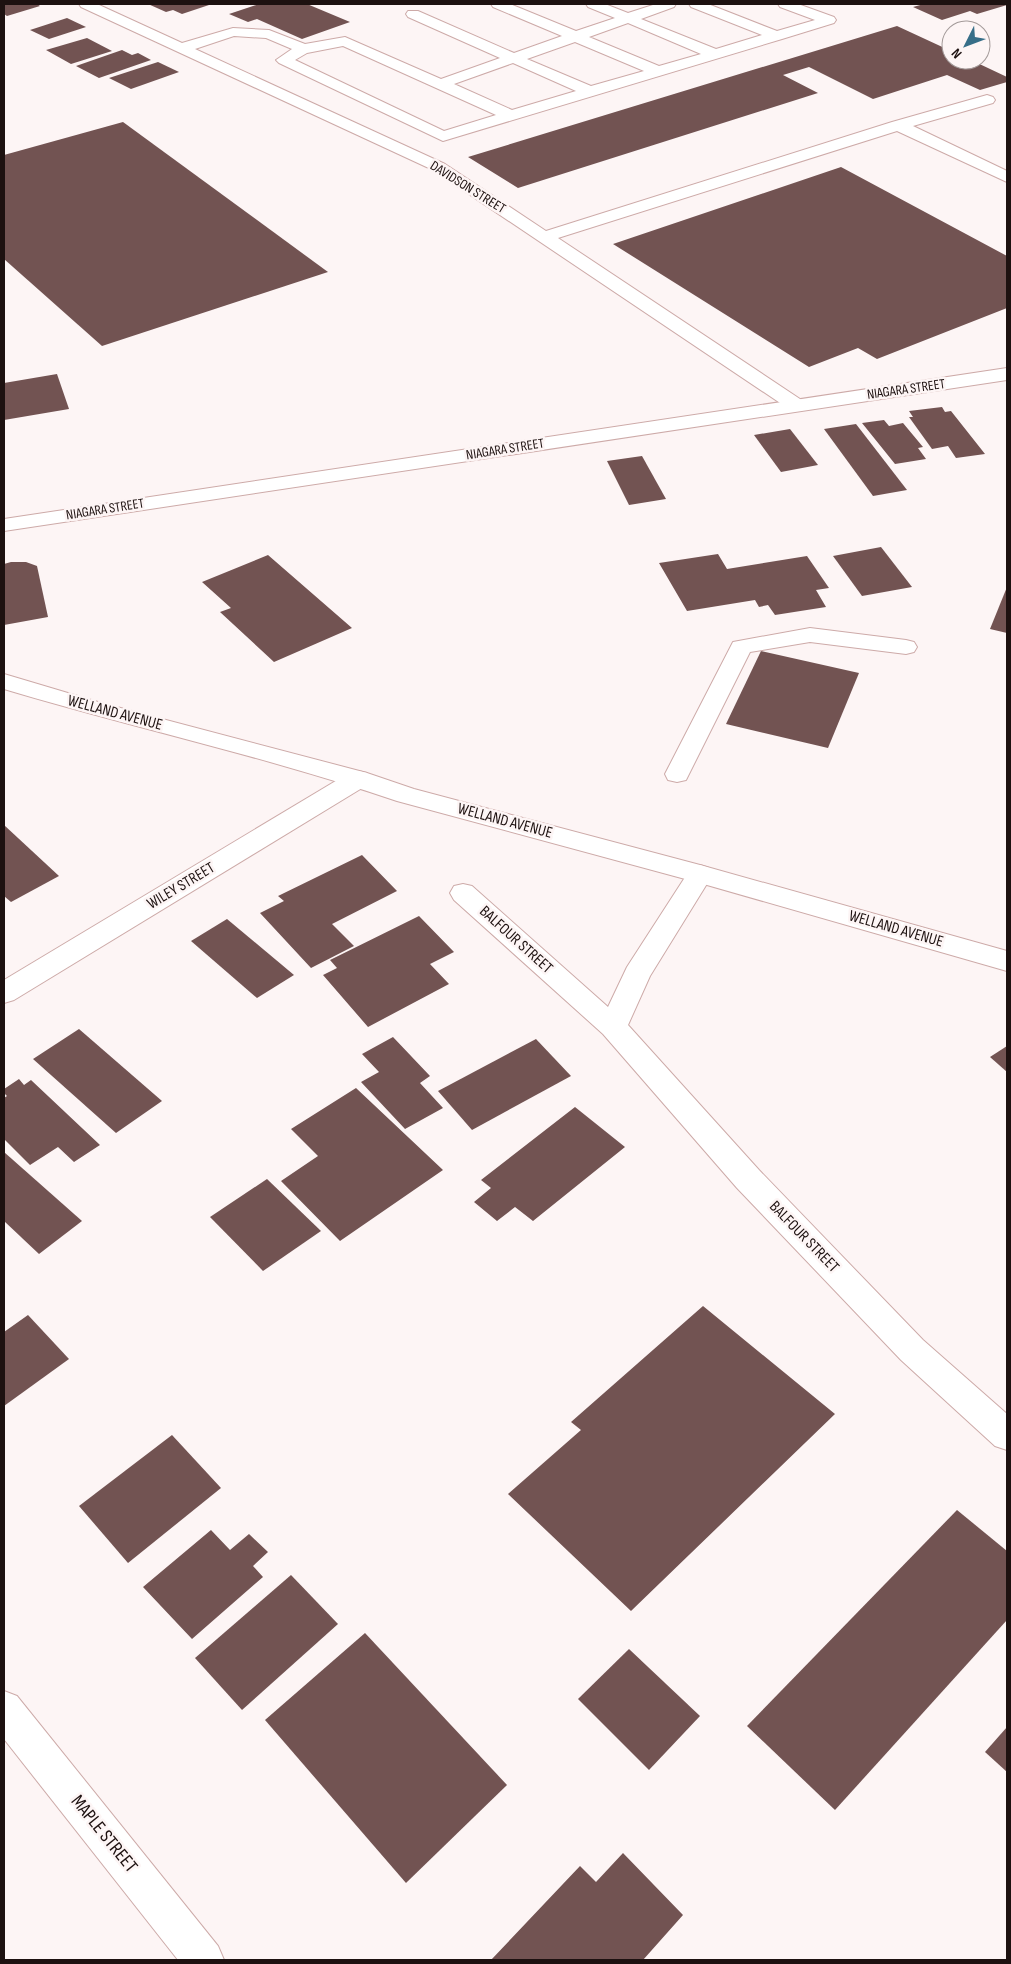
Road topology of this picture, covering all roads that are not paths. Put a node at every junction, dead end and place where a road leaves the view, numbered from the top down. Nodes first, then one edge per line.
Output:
1 (86, 4) edge
2 (498, 4) edge
3 (593, 4) edge
4 (668, 4) edge
5 (696, 4) edge
6 (785, 4) edge
7 (413, 14) dead end
8 (628, 18) junction
9 (576, 36) junction
10 (777, 36) junction
11 (181, 48) junction
12 (303, 49) junction
13 (716, 54) junction
14 (514, 58) junction
15 (658, 72) junction
16 (314, 75) junction
17 (440, 84) junction
18 (272, 90) junction
19 (591, 92) junction
20 (987, 100) dead end
21 (511, 116) junction
22 (407, 119) junction
23 (898, 125) junction
24 (367, 134) junction
25 (1007, 177) edge
26 (544, 237) junction
27 (1007, 374) edge
28 (796, 405) junction
29 (4, 525) edge
30 (906, 647) dead end
31 (4, 681) edge
32 (677, 774) dead end
33 (358, 779) junction
34 (700, 874) junction
35 (463, 893) dead end
36 (1007, 961) edge
37 (4, 993) edge
38 (613, 1027) junction
39 (1007, 1435) edge
40 (4, 1709) edge
41 (204, 1960) edge

1 - 11 street, DAVIDSON STREET
2 - 9 street
3 - 8 street
4 - 8 street
5 - 10 street
6 - 10 street
7 - 14 street
8 - 9 street
8 - 13 street
9 - 14 street
9 - 15 street
10 - 13 street
11 - 12 street
11 - 18 street, DAVIDSON STREET
12 - 16 street
12 - 17 street
13 - 15 street
14 - 17 street
14 - 19 street
15 - 19 street
16 - 18 street
16 - 22 street
17 - 21 street
18 - 24 street, DAVIDSON STREET
19 - 21 street
20 - 23 street
21 - 22 street
22 - 24 street
23 - 25 street
23 - 26 street
24 - 26 street, DAVIDSON STREET
26 - 28 street, DAVIDSON STREET
27 - 28 street, NIAGARA STREET
28 - 29 street, NIAGARA STREET
30 - 32 street
31 - 33 street, WELLAND AVENUE
33 - 34 street, WELLAND AVENUE
33 - 37 street, WILEY STREET
34 - 36 street, WELLAND AVENUE
34 - 38 street
35 - 38 street, BALFOUR STREET
38 - 39 street, BALFOUR STREET
40 - 41 street, MAPLE STREET

